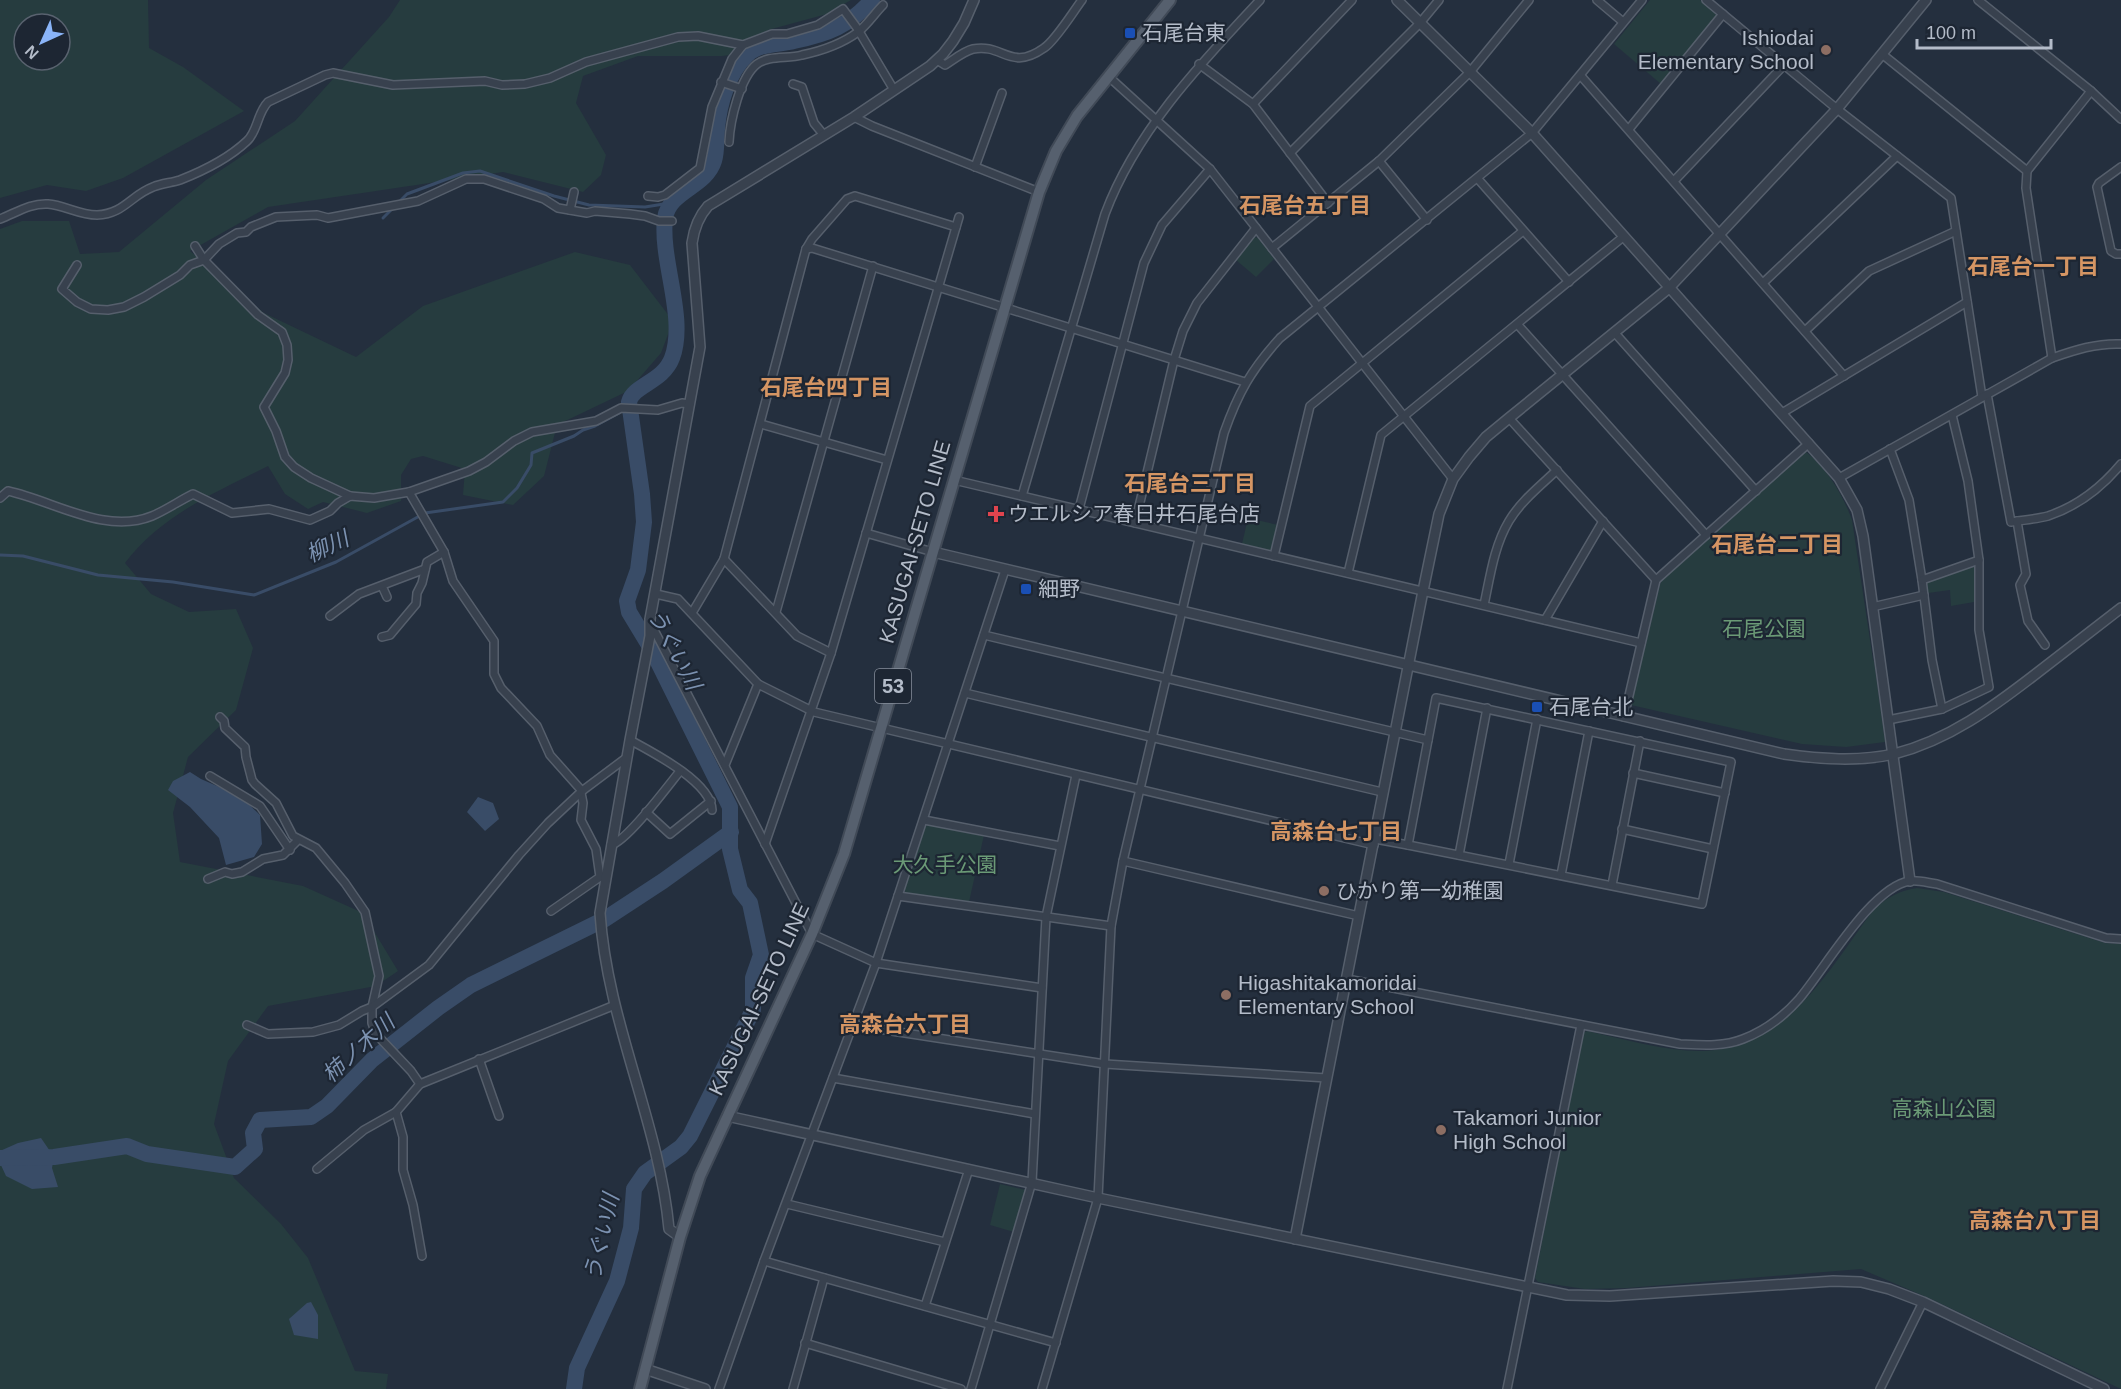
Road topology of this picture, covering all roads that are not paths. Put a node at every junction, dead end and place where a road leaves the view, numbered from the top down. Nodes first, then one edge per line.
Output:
1 (974, 0) edge
2 (1082, 0) edge
3 (1170, 0) edge
4 (1260, 0) edge
5 (1352, 0) edge
6 (1397, 0) edge
7 (1439, 0) edge
8 (1529, 0) edge
9 (1597, 0) edge
10 (1642, 0) edge
11 (1706, 0) edge
12 (1926, 0) edge
13 (1978, 0) edge
14 (883, 5) dead end
15 (1723, 14) junction
16 (1623, 22) junction
17 (1420, 23) junction
18 (858, 30) junction
19 (743, 45) junction
20 (1882, 54) junction
21 (937, 60) junction
22 (1199, 64) junction
23 (1784, 65) junction
24 (1470, 72) junction
25 (1108, 76) junction
26 (1581, 76) junction
27 (721, 82) junction
28 (793, 84) dead end
29 (742, 89) junction
30 (894, 90) junction
31 (2091, 92) junction
32 (1002, 93) dead end
33 (1253, 104) junction
34 (1837, 109) junction
35 (854, 117) junction
36 (2121, 119) edge
37 (1157, 121) junction
38 (1629, 129) junction
39 (1532, 133) junction
40 (823, 134) junction
41 (729, 141) dead end
42 (1290, 153) junction
43 (1897, 156) junction
44 (1379, 161) junction
45 (975, 166) junction
46 (2121, 167) edge
47 (1210, 168) junction
48 (2027, 171) junction
49 (1478, 179) junction
50 (1674, 181) junction
51 (574, 192) dead end
52 (1039, 192) junction
53 (648, 196) dead end
54 (1328, 203) junction
55 (570, 210) junction
56 (959, 217) dead end
57 (0, 219) edge
58 (1427, 220) junction
59 (672, 221) dead end
60 (956, 227) junction
61 (1256, 228) junction
62 (1523, 231) junction
63 (1956, 231) junction
64 (1720, 234) junction
65 (1623, 237) junction
66 (195, 246) dead end
67 (1272, 248) junction
68 (806, 249) junction
69 (2121, 254) edge
70 (204, 260) junction
71 (77, 265) dead end
72 (873, 266) junction
73 (1569, 282) junction
74 (1763, 283) junction
75 (938, 286) junction
76 (1669, 288) junction
77 (1968, 302) junction
78 (1319, 306) junction
79 (1004, 307) junction
80 (1518, 325) junction
81 (1071, 329) junction
82 (1805, 330) junction
83 (1614, 332) junction
84 (2121, 344) edge
85 (1122, 345) junction
86 (2052, 358) junction
87 (1174, 360) junction
88 (1363, 362) junction
89 (1561, 375) junction
90 (1844, 376) junction
91 (1245, 382) junction
92 (1985, 395) junction
93 (690, 404) junction
94 (1782, 413) junction
95 (1952, 415) junction
96 (1404, 417) junction
97 (1509, 418) junction
98 (761, 424) junction
99 (824, 442) junction
100 (1809, 443) junction
101 (1890, 449) junction
102 (887, 460) junction
103 (2121, 465) edge
104 (1557, 470) junction
105 (1839, 478) junction
106 (1453, 479) junction
107 (954, 480) junction
108 (1756, 491) junction
109 (409, 492) junction
110 (350, 496) junction
111 (1022, 496) junction
112 (0, 498) edge
113 (1079, 509) junction
114 (1603, 521) junction
115 (2017, 521) junction
116 (1135, 523) junction
117 (866, 533) junction
118 (1706, 535) junction
119 (1200, 538) junction
120 (444, 552) junction
121 (933, 552) junction
122 (1274, 556) junction
123 (724, 559) junction
124 (1979, 560) junction
125 (425, 569) junction
126 (1005, 570) junction
127 (1348, 573) junction
128 (1656, 580) junction
129 (1922, 580) junction
130 (382, 586) junction
131 (1423, 591) junction
132 (656, 594) junction
133 (1924, 595) junction
134 (387, 597) dead end
135 (1484, 605) junction
136 (1872, 606) junction
137 (2121, 608) edge
138 (1182, 611) junction
139 (776, 612) junction
140 (692, 613) junction
141 (330, 616) dead end
142 (1545, 620) junction
143 (652, 626) junction
144 (984, 635) junction
145 (382, 637) dead end
146 (1641, 644) junction
147 (2045, 645) dead end
148 (831, 653) junction
149 (1409, 664) junction
150 (1166, 678) junction
151 (759, 684) junction
152 (965, 693) junction
153 (1487, 708) junction
154 (811, 710) junction
155 (1942, 710) junction
156 (220, 717) dead end
157 (1624, 717) junction
158 (1537, 719) junction
159 (1888, 720) junction
160 (880, 729) junction
161 (1395, 731) junction
162 (1589, 731) junction
163 (1152, 737) junction
164 (630, 740) junction
165 (1428, 740) junction
166 (1640, 741) junction
167 (948, 744) junction
168 (1893, 754) junction
169 (626, 758) junction
170 (724, 765) junction
171 (680, 771) junction
172 (1633, 773) junction
173 (1076, 775) junction
174 (210, 776) dead end
175 (1139, 790) junction
176 (582, 792) junction
177 (1382, 792) junction
178 (1725, 793) junction
179 (711, 801) junction
180 (712, 810) dead end
181 (646, 812) junction
182 (924, 820) junction
183 (1622, 829) junction
184 (298, 840) junction
185 (1374, 842) junction
186 (765, 844) junction
187 (611, 845) junction
188 (1408, 845) junction
189 (1060, 846) junction
190 (1713, 849) junction
191 (290, 850) junction
192 (1459, 855) junction
193 (1123, 861) junction
194 (1509, 864) junction
195 (1561, 875) junction
196 (603, 877) junction
197 (208, 879) dead end
198 (1910, 881) junction
199 (1612, 885) junction
200 (898, 896) junction
201 (551, 911) dead end
202 (1359, 916) junction
203 (1046, 917) junction
204 (1111, 926) junction
205 (812, 934) junction
206 (2121, 939) edge
207 (876, 963) junction
208 (1347, 979) junction
209 (1042, 988) junction
210 (615, 1005) junction
211 (372, 1007) junction
212 (247, 1025) dead end
213 (853, 1025) junction
214 (1581, 1025) junction
215 (1039, 1053) junction
216 (479, 1059) junction
217 (1105, 1064) junction
218 (833, 1078) junction
219 (1327, 1078) junction
220 (420, 1084) junction
221 (396, 1112) junction
222 (1035, 1114) junction
223 (499, 1116) dead end
224 (727, 1116) junction
225 (813, 1134) junction
226 (317, 1169) dead end
227 (969, 1169) junction
228 (1032, 1182) junction
229 (1098, 1198) junction
230 (787, 1204) junction
231 (680, 1237) junction
232 (1295, 1239) junction
233 (945, 1242) junction
234 (422, 1256) dead end
235 (764, 1261) junction
236 (824, 1278) junction
237 (1528, 1288) junction
238 (1923, 1302) junction
239 (925, 1306) junction
240 (990, 1324) junction
241 (805, 1343) junction
242 (1056, 1343) junction
243 (645, 1369) junction
244 (640, 1389) edge
245 (705, 1389) edge
246 (719, 1389) edge
247 (793, 1389) edge
248 (961, 1389) edge
249 (971, 1389) edge
250 (1042, 1389) edge
251 (1507, 1389) edge
252 (1880, 1389) edge
253 (2104, 1389) edge

1 - 21 street
2 - 21 street
3 - 25 main road, KASUGAI-SETO LINE / 53
4 - 22 street
5 - 33 street
6 - 17 street
7 - 17 street
8 - 24 street
9 - 16 street
10 - 16 street
11 - 15 street
12 - 20 street
13 - 31 street
14 - 18 street
15 - 23 street
15 - 38 street
16 - 26 street
17 - 24 street
17 - 42 street
18 - 19 street
18 - 29 street
18 - 30 street
19 - 27 street
19 - 57 street
20 - 34 street
20 - 48 street
21 - 30 street
22 - 33 street
22 - 37 street
23 - 34 street
23 - 50 street
24 - 39 street
24 - 44 street
25 - 37 street
25 - 52 main road, KASUGAI-SETO LINE / 53
26 - 38 street
26 - 39 street
27 - 29 street
27 - 53 street
28 - 40 street
29 - 41 street
30 - 35 street
31 - 36 street
31 - 48 street
32 - 45 street
33 - 42 street
34 - 43 street
34 - 64 street
35 - 40 street
35 - 45 street
37 - 47 street
37 - 81 street
38 - 50 street
39 - 49 street
39 - 65 street
40 - 93 street
42 - 54 street
43 - 63 street
43 - 74 street
44 - 54 street
44 - 58 street
45 - 52 street
46 - 69 street
47 - 61 street
47 - 85 street
48 - 86 street
49 - 58 street
49 - 62 street
50 - 64 street
51 - 55 street
52 - 79 main road, KASUGAI-SETO LINE / 53
54 - 67 street
55 - 59 street
55 - 70 street
56 - 60 street
58 - 78 street
60 - 68 street
60 - 75 street
61 - 67 street
61 - 87 street
62 - 73 street
62 - 88 street
63 - 77 street
63 - 82 street
64 - 74 street
64 - 76 street
65 - 73 street
65 - 76 street
66 - 70 street
67 - 78 street
68 - 72 street
68 - 98 street
70 - 71 street
70 - 110 street
72 - 75 street
72 - 99 street
73 - 80 street
74 - 82 street
75 - 79 street
75 - 102 street
76 - 83 street
76 - 94 street
77 - 90 street
77 - 92 street
78 - 88 street
78 - 91 street
79 - 81 street
79 - 107 main road, KASUGAI-SETO LINE / 53
80 - 89 street
80 - 96 street
81 - 85 street
81 - 111 street
82 - 90 street
83 - 89 street
83 - 108 street
84 - 86 street
85 - 87 street
85 - 113 street
86 - 92 street
87 - 91 street
87 - 116 street
88 - 96 street
88 - 122 street
89 - 97 street
89 - 118 street
90 - 94 street
91 - 119 street
92 - 95 street
92 - 115 street
93 - 109 street
93 - 132 street
94 - 100 street
95 - 101 street
95 - 124 street
96 - 106 street
96 - 127 street
97 - 104 street
97 - 106 street
98 - 99 street
98 - 123 street
99 - 102 street
99 - 139 street
100 - 105 street
100 - 108 street
101 - 105 street
101 - 129 street
102 - 117 street
103 - 115 street
104 - 114 street
104 - 135 street
105 - 136 street
106 - 131 street
107 - 111 street
107 - 121 main road, KASUGAI-SETO LINE / 53
108 - 118 street
109 - 110 street
109 - 120 street
110 - 112 street
111 - 113 street
113 - 116 street
114 - 128 street
114 - 142 street
115 - 147 street
116 - 119 street
117 - 121 street
117 - 148 street
118 - 128 street
119 - 122 street
119 - 138 street
120 - 125 street
120 - 176 street
121 - 126 street
121 - 160 main road, KASUGAI-SETO LINE / 53
122 - 127 street
123 - 139 street
123 - 140 street
124 - 129 street
124 - 155 street
125 - 130 street
125 - 145 street
126 - 138 street
126 - 144 street
127 - 131 street
128 - 146 street
129 - 133 street
130 - 134 street
130 - 141 street
131 - 135 street
131 - 149 street
132 - 140 street
132 - 143 street
133 - 136 street
133 - 155 street
135 - 142 street
136 - 159 street
137 - 168 street
138 - 149 street
138 - 150 street
139 - 148 street
140 - 151 street
142 - 146 street
143 - 164 street
143 - 170 street
144 - 150 street
144 - 152 street
146 - 157 street
148 - 154 street
149 - 157 street
149 - 161 street
150 - 161 street
150 - 163 street
151 - 154 street
151 - 170 street
152 - 163 street
152 - 167 street
153 - 158 street
153 - 165 street
153 - 192 street
154 - 160 street
154 - 186 street
155 - 159 street
156 - 184 street
157 - 168 street
158 - 162 street
158 - 194 street
159 - 168 street
160 - 167 street
160 - 205 main road, KASUGAI-SETO LINE / 53
161 - 165 street
161 - 177 street
162 - 166 street
162 - 195 street
163 - 175 street
163 - 177 street
164 - 169 street
164 - 171 street
165 - 188 street
166 - 172 street
166 - 178 street
167 - 173 street
167 - 182 street
168 - 198 street
169 - 176 street
169 - 187 street
170 - 186 street
171 - 179 street
171 - 181 street
172 - 178 street
172 - 183 street
173 - 175 street
173 - 189 street
174 - 191 street
175 - 185 street
175 - 193 street
176 - 196 street
176 - 211 street
177 - 185 street
178 - 190 street
179 - 180 street
179 - 181 street
181 - 187 street
182 - 189 street
182 - 200 street
183 - 190 street
183 - 199 street
184 - 191 street
184 - 211 street
185 - 188 street
185 - 202 street
186 - 205 street
187 - 196 street
188 - 192 street
189 - 203 street
190 - 199 street
191 - 197 street
192 - 194 street
193 - 202 street
193 - 204 street
194 - 195 street
195 - 199 street
196 - 201 street
196 - 210 street
198 - 206 street
198 - 214 street
200 - 203 street
200 - 207 street
202 - 208 street
203 - 204 street
203 - 209 street
204 - 217 street
205 - 207 street
205 - 224 main road, KASUGAI-SETO LINE / 53
207 - 209 street
207 - 213 street
208 - 214 street
208 - 219 street
209 - 215 street
210 - 216 street
210 - 231 street
211 - 212 street
211 - 220 street
213 - 215 street
213 - 218 street
214 - 237 street
215 - 217 street
215 - 222 street
216 - 220 street
216 - 223 street
217 - 219 street
217 - 229 street
218 - 222 street
218 - 225 street
219 - 232 street
220 - 221 street
221 - 226 street
221 - 234 street
222 - 228 street
224 - 225 street
224 - 231 main road, KASUGAI-SETO LINE / 53
225 - 227 street
225 - 230 street
227 - 228 street
227 - 233 street
228 - 229 street
228 - 240 street
229 - 232 street
229 - 242 street
230 - 233 street
230 - 235 street
231 - 243 main road, KASUGAI-SETO LINE / 53
232 - 237 street
233 - 239 street
235 - 236 street
235 - 246 street
236 - 239 street
236 - 241 street
237 - 238 street
237 - 251 street
238 - 252 street
238 - 253 street
239 - 240 street
240 - 242 street
240 - 249 street
241 - 247 street
241 - 248 street
242 - 250 street
243 - 244 main road, KASUGAI-SETO LINE / 53
243 - 245 street

